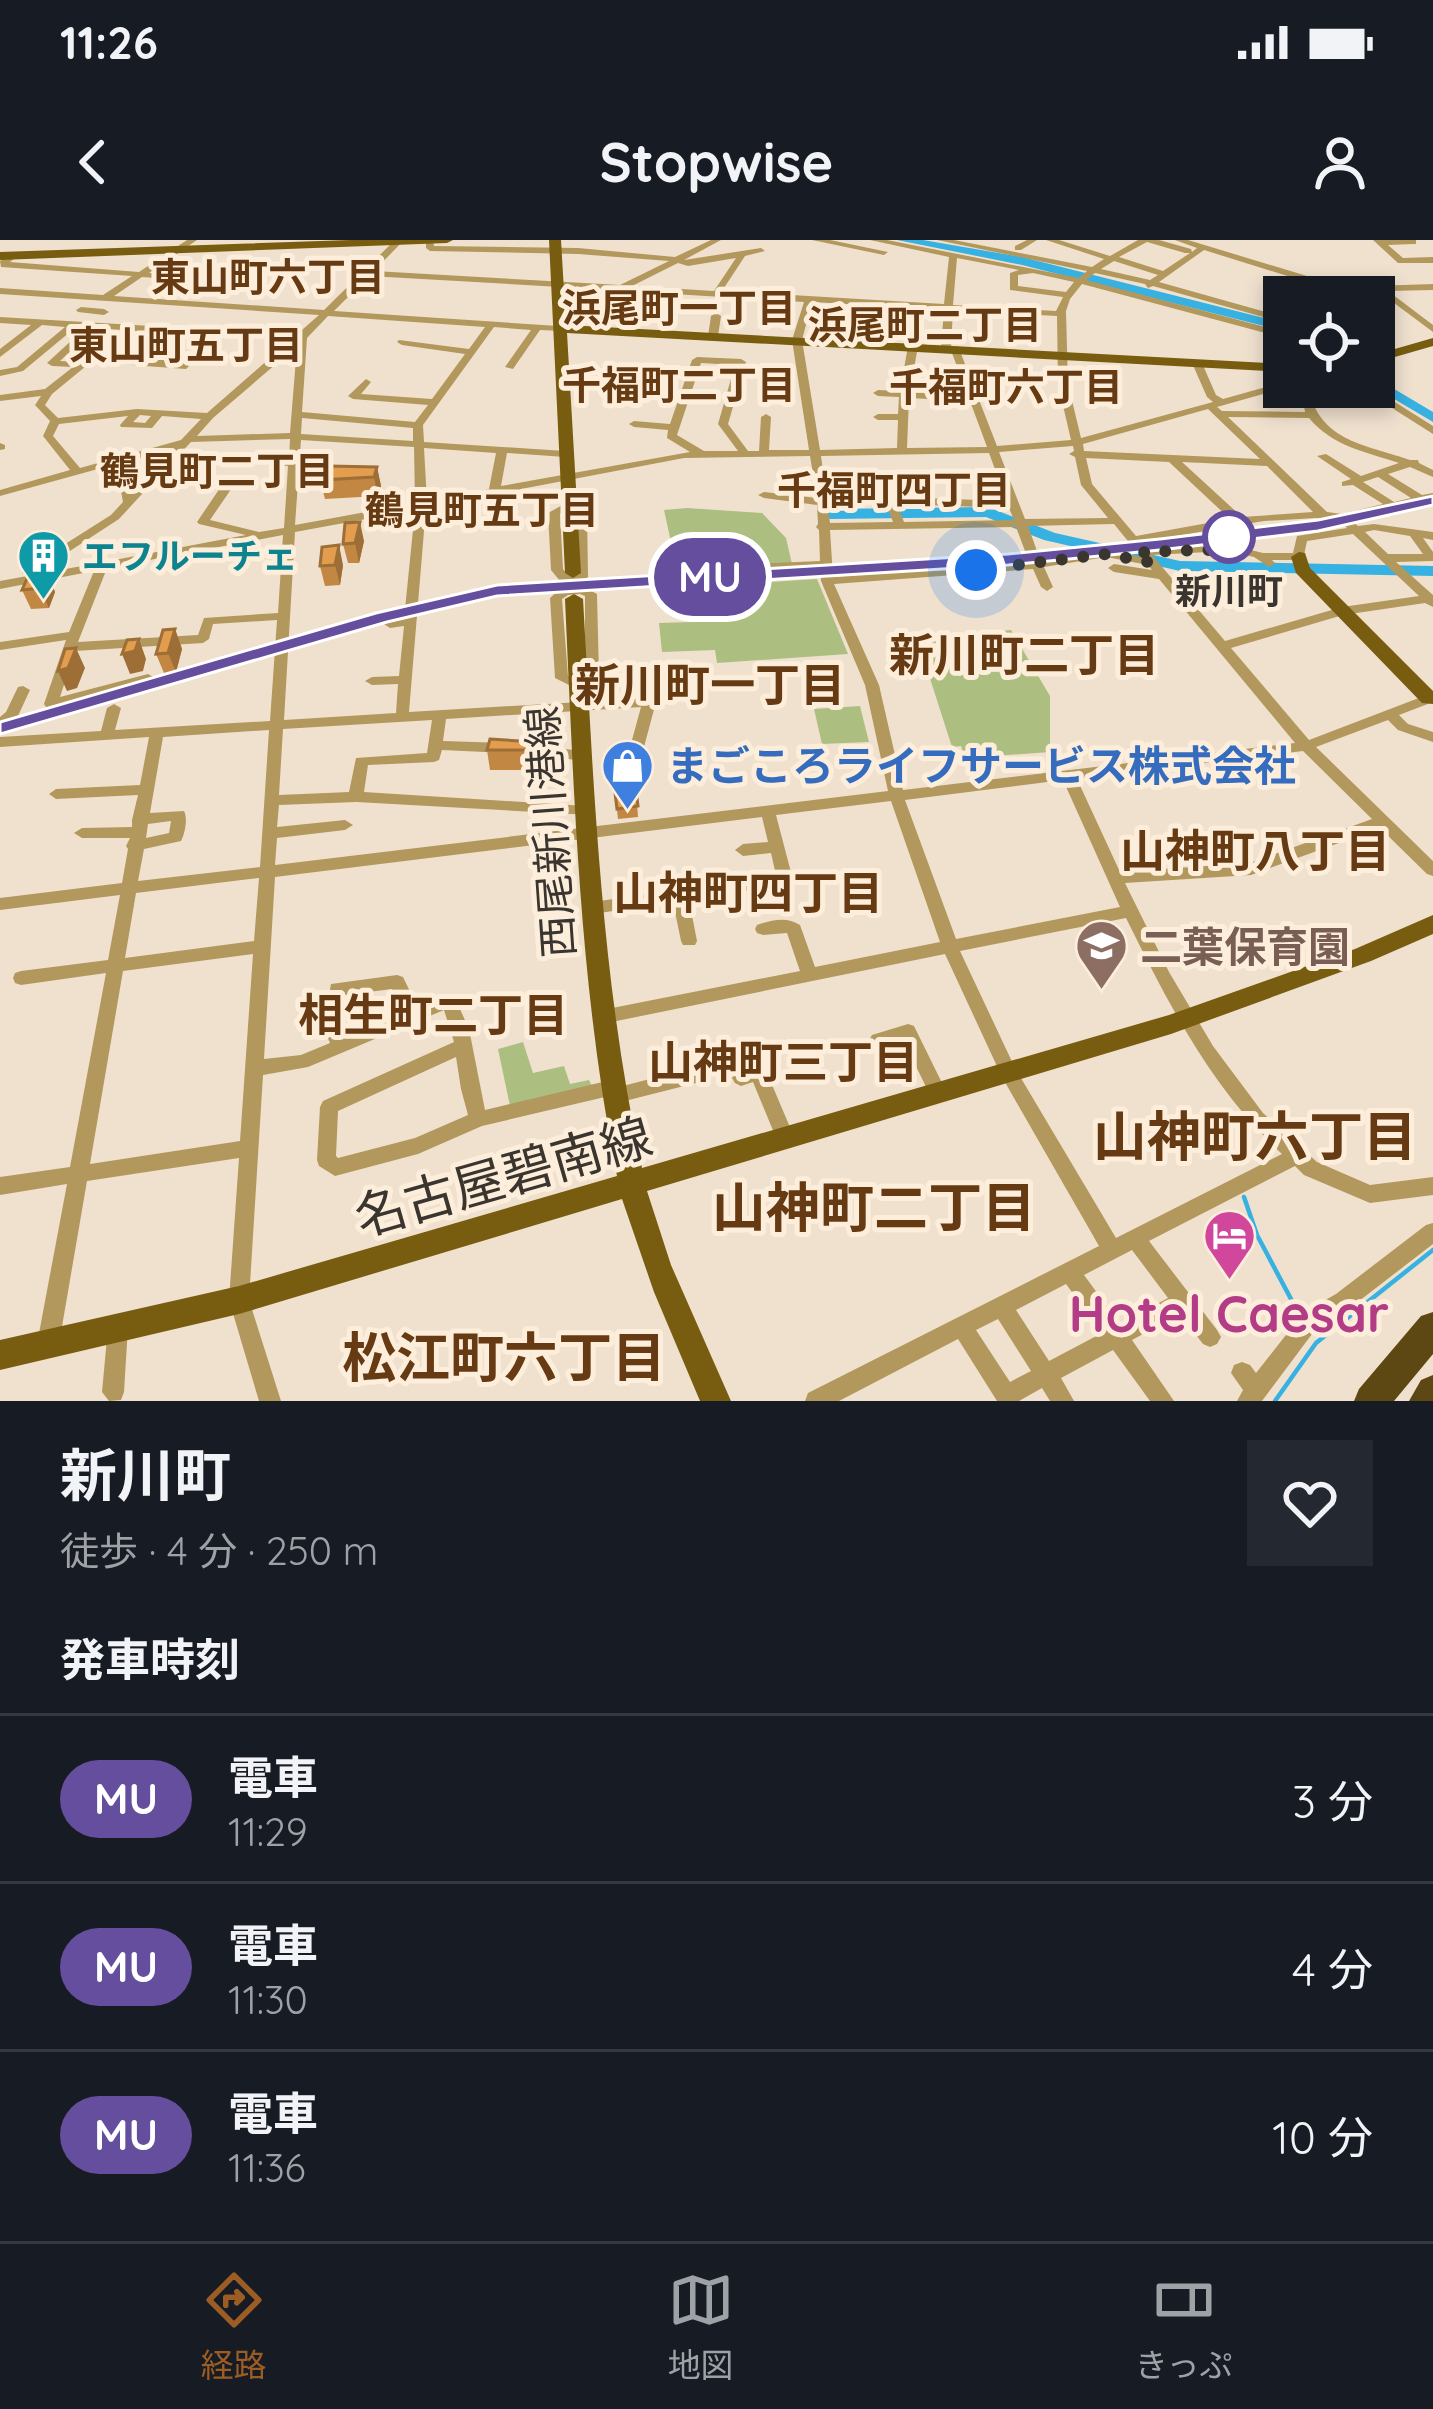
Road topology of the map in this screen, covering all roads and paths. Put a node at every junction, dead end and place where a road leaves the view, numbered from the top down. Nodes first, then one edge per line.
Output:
1 (193, 240) edge
2 (447, 240) edge
3 (656, 240) edge
4 (722, 240) edge
5 (749, 240) edge
6 (816, 240) edge
7 (874, 240) edge
8 (940, 240) edge
9 (984, 240) edge
10 (1033, 240) edge
11 (1050, 240) edge
12 (1179, 240) edge
13 (1216, 240) edge
14 (1141, 241) edge
15 (1379, 241) edge
16 (398, 242) edge
17 (430, 242) edge
18 (1413, 242) edge
19 (556, 246) edge
20 (577, 246) edge
21 (1018, 248) junction
22 (470, 249) junction
23 (918, 249) junction
24 (1201, 250) junction
25 (172, 251) junction
26 (743, 255) junction
27 (7, 256) edge
28 (652, 256) junction
29 (953, 256) junction
30 (1112, 258) junction
31 (1433, 260) edge
32 (675, 261) junction
33 (460, 262) dead end
34 (1090, 269) junction
35 (139, 272) junction
36 (1043, 272) junction
37 (364, 273) junction
38 (1165, 274) junction
39 (1298, 276) edge
40 (178, 277) junction
41 (211, 280) junction
42 (227, 281) dead end
43 (1082, 281) junction
44 (558, 283) junction
45 (1148, 285) junction
46 (169, 286) junction
47 (623, 287) junction
48 (1433, 287) edge
49 (1395, 288) edge
50 (0, 291) edge
51 (717, 292) junction
52 (1069, 295) junction
53 (101, 298) junction
54 (809, 298) junction
55 (1395, 300) edge
56 (151, 301) junction
57 (175, 302) junction
58 (888, 304) junction
59 (949, 306) junction
60 (81, 310) junction
61 (104, 312) dead end
62 (643, 312) dead end
63 (323, 313) junction
64 (1263, 313) edge
65 (1061, 314) junction
66 (716, 316) dead end
67 (0, 320) edge
68 (16, 321) junction
69 (39, 322) junction
70 (68, 324) junction
71 (492, 325) junction
72 (92, 326) junction
73 (142, 328) junction
74 (538, 328) junction
75 (560, 329) junction
76 (1263, 329) edge
77 (1433, 329) edge
78 (158, 330) junction
79 (187, 332) junction
80 (621, 332) junction
81 (0, 334) edge
82 (713, 336) junction
83 (302, 337) junction
84 (797, 340) junction
85 (402, 342) dead end
86 (1433, 342) edge
87 (881, 344) junction
88 (913, 346) junction
89 (950, 348) junction
90 (165, 351) junction
91 (470, 352) junction
92 (1395, 353) edge
93 (0, 354) edge
94 (1059, 355) junction
95 (1197, 363) junction
96 (159, 364) junction
97 (81, 365) junction
98 (1263, 367) edge
99 (510, 368) dead end
100 (0, 373) edge
101 (366, 382) dead end
102 (49, 392) junction
103 (1263, 392) edge
104 (878, 393) dead end
105 (904, 394) junction
106 (0, 398) edge
107 (970, 398) junction
108 (388, 399) junction
109 (332, 401) dead end
110 (432, 401) junction
111 (1395, 407) edge
112 (1219, 408) junction
113 (1308, 408) edge
114 (1309, 415) junction
115 (209, 416) junction
116 (298, 416) junction
117 (316, 417) junction
118 (766, 417) dead end
119 (878, 417) dead end
120 (902, 418) junction
121 (368, 420) junction
122 (55, 421) junction
123 (418, 424) junction
124 (634, 424) dead end
125 (674, 428) junction
126 (1433, 431) edge
127 (298, 437) junction
128 (186, 440) junction
129 (417, 443) junction
130 (815, 449) junction
131 (902, 449) junction
132 (1078, 449) junction
133 (502, 450) junction
134 (742, 450) junction
135 (764, 450) junction
136 (990, 450) junction
137 (565, 454) junction
138 (700, 454) junction
139 (1024, 454) dead end
140 (1322, 456) dead end
141 (250, 458) dead end
142 (1172, 459) junction
143 (121, 461) junction
144 (1414, 462) junction
145 (294, 463) junction
146 (1269, 463) junction
147 (802, 466) dead end
148 (818, 467) junction
149 (78, 473) junction
150 (1433, 473) edge
151 (1380, 474) junction
152 (999, 475) junction
153 (566, 476) junction
154 (932, 478) junction
155 (153, 479) junction
156 (1353, 481) junction
157 (495, 489) junction
158 (0, 493) edge
159 (764, 495) dead end
160 (1428, 498) edge
161 (889, 500) junction
162 (939, 501) junction
163 (422, 502) junction
164 (823, 502) junction
165 (129, 503) junction
166 (568, 505) junction
167 (1010, 505) junction
168 (1395, 507) junction
169 (1322, 514) junction
170 (1342, 517) junction
171 (1116, 521) junction
172 (1241, 523) junction
173 (1018, 524) junction
174 (290, 526) junction
175 (900, 526) junction
176 (822, 527) junction
177 (1357, 530) junction
178 (255, 533) junction
179 (1414, 533) junction
180 (1433, 536) edge
181 (1133, 540) junction
182 (61, 551) junction
183 (1034, 558) junction
184 (1149, 558) junction
185 (1384, 558) junction
186 (1299, 561) junction
187 (104, 562) junction
188 (1105, 562) junction
189 (824, 564) junction
190 (76, 567) junction
191 (684, 571) dead end
192 (1164, 576) junction
193 (22, 578) junction
194 (827, 580) junction
195 (0, 587) edge
196 (1048, 587) dead end
197 (1431, 599) edge
198 (1342, 611) junction
199 (282, 616) junction
200 (410, 622) junction
201 (390, 624) dead end
202 (71, 641) junction
203 (0, 646) edge
204 (1224, 646) junction
205 (148, 678) dead end
206 (404, 680) junction
207 (372, 681) dead end
208 (23, 690) dead end
209 (580, 697) junction
210 (1431, 698) edge
211 (114, 708) dead end
212 (1390, 714) junction
213 (439, 718) junction
214 (401, 719) junction
215 (0, 723) edge
216 (277, 727) junction
217 (157, 731) junction
218 (106, 734) junction
219 (1433, 737) edge
220 (0, 742) edge
221 (437, 745) junction
222 (1306, 746) junction
223 (583, 757) junction
224 (634, 762) dead end
225 (1070, 777) junction
226 (146, 790) junction
227 (56, 794) dead end
228 (356, 797) junction
229 (897, 797) junction
230 (271, 800) junction
231 (768, 812) junction
232 (1383, 821) junction
233 (586, 822) junction
234 (344, 825) dead end
235 (137, 832) junction
236 (269, 832) junction
237 (82, 833) dead end
238 (777, 848) junction
239 (743, 850) dead end
240 (1433, 869) edge
241 (267, 872) junction
242 (1117, 878) junction
243 (127, 889) junction
244 (680, 896) junction
245 (0, 904) edge
246 (592, 908) junction
247 (1129, 911) junction
248 (1433, 924) edge
249 (764, 929) dead end
250 (689, 941) dead end
251 (262, 946) junction
252 (951, 949) junction
253 (113, 965) junction
254 (810, 976) junction
255 (21, 978) dead end
256 (412, 1014) junction
257 (602, 1017) junction
258 (1183, 1020) junction
259 (878, 1040) dead end
260 (340, 1046) junction
261 (463, 1046) junction
262 (256, 1068) junction
263 (1008, 1072) junction
264 (696, 1075) dead end
265 (741, 1078) dead end
266 (612, 1092) junction
267 (938, 1093) junction
268 (479, 1119) junction
269 (786, 1139) junction
270 (249, 1148) junction
271 (1292, 1158) junction
272 (77, 1174) junction
273 (632, 1185) junction
274 (0, 1186) edge
275 (1433, 1186) edge
276 (1433, 1232) edge
277 (1135, 1238) junction
278 (1112, 1249) junction
279 (1069, 1271) junction
280 (239, 1300) junction
281 (1183, 1301) junction
282 (1001, 1306) junction
283 (961, 1325) junction
284 (118, 1328) junction
285 (1433, 1328) edge
286 (1210, 1336) dead end
287 (1118, 1338) junction
288 (1433, 1342) edge
289 (48, 1344) junction
290 (0, 1355) edge
291 (1046, 1375) junction
292 (1248, 1388) edge
293 (113, 1392) dead end
294 (1433, 1392) edge
295 (270, 1401) edge
296 (716, 1401) edge
297 (816, 1401) edge
298 (1063, 1401) edge
299 (1162, 1401) edge
300 (1371, 1401) edge
301 (1385, 1401) edge
302 (1426, 1401) edge

1 - 25 street
2 - 17 main road
3 - 28 street
4 - 26 street
4 - 32 street
5 - 26 street
6 - 23 street
7 - 23 street
8 - 34 street
9 - 21 street
10 - 21 street
11 - 30 street
12 - 24 street
13 - 24 street
14 - 24 street
14 - 30 street
15 - 18 street
15 - 31 street
16 - 17 main road
16 - 25 main road
16 - 37 street
17 - 22 street
19 - 20 street
19 - 22 street
19 - 44 main road, 西尾新川港線
20 - 28 street
21 - 34 street
22 - 33 street
23 - 29 street
24 - 38 street
24 - 39 street
25 - 27 main road
25 - 35 street
26 - 32 street
26 - 51 street
27 - 35 street
28 - 32 street
29 - 36 street
29 - 59 street
30 - 34 street
30 - 38 street
32 - 47 street
34 - 43 street
34 - 45 street
35 - 40 street
35 - 53 street
36 - 43 street
36 - 52 street
37 - 44 street
37 - 63 street
38 - 45 street
40 - 41 street
40 - 46 street
41 - 42 street
41 - 46 street
43 - 52 street
43 - 76 street
44 - 47 street
44 - 75 main road, 西尾新川港線
45 - 64 street
46 - 56 street
47 - 51 street
47 - 75 street
48 - 49 street
50 - 53 street
51 - 54 street
52 - 65 street
53 - 56 street
53 - 60 street
54 - 58 street
54 - 84 street
55 - 77 street
56 - 57 street
57 - 63 street
57 - 73 street
58 - 59 street
58 - 87 street
59 - 65 street
59 - 89 street
60 - 61 street
60 - 70 street
62 - 80 street
63 - 71 street
63 - 83 street
65 - 94 street
66 - 82 street
67 - 68 street
68 - 69 street
68 - 81 street
69 - 70 street
69 - 93 street
70 - 72 street
70 - 100 street
71 - 74 street
71 - 91 street
72 - 73 street
72 - 97 street
73 - 78 street
74 - 75 street
74 - 99 street
75 - 80 main road
75 - 137 main road, 西尾新川港線
78 - 79 street
78 - 90 street
79 - 90 street
79 - 96 street
80 - 82 main road
82 - 84 main road
83 - 115 street
83 - 116 street
84 - 87 main road
84 - 130 street
85 - 91 street
86 - 92 main road
87 - 88 main road
88 - 89 main road
88 - 105 street
89 - 94 main road
89 - 107 street
90 - 96 street
91 - 110 street
94 - 95 main road
94 - 132 street
95 - 98 main road
95 - 112 street
96 - 97 street
97 - 102 street
101 - 108 street
102 - 106 street
102 - 122 street
103 - 112 street
104 - 105 street
105 - 107 street
105 - 120 street
107 - 136 street
108 - 110 street
108 - 121 street
109 - 117 street
110 - 123 street
111 - 126 street
112 - 114 street
112 - 132 street
112 - 146 street
113 - 114 street
114 - 144 street
115 - 122 street
115 - 128 street
116 - 117 street
116 - 127 street
117 - 121 street
118 - 135 street
119 - 120 street
120 - 131 street
121 - 123 street
122 - 149 street
123 - 129 street
124 - 125 street
125 - 134 street
125 - 138 street
127 - 128 street
127 - 129 street
127 - 145 street
128 - 143 street
128 - 155 street
129 - 133 street
129 - 163 street
130 - 131 street
130 - 135 street
130 - 148 street
131 - 136 street
132 - 136 street
132 - 139 street
132 - 142 street
132 - 171 street
133 - 137 street
133 - 157 street
134 - 135 street
134 - 138 street
136 - 152 street
137 - 153 main road, 西尾新川港線
138 - 153 street
140 - 156 street
141 - 145 street
142 - 146 street
142 - 172 street
143 - 149 street
143 - 165 street
144 - 150 street
144 - 151 street
145 - 174 street
146 - 169 street
147 - 148 street
148 - 164 street
149 - 158 street
151 - 156 street
151 - 160 street
152 - 154 street
152 - 167 street
153 - 157 street
153 - 166 main road, 西尾新川港線
154 - 161 street
154 - 162 street
155 - 165 street
155 - 178 street
156 - 168 street
157 - 163 street
159 - 164 street
160 - 168 street
161 - 162 street
161 - 175 street
162 - 167 street
163 - 174 street
163 - 200 street
164 - 176 street
165 - 182 street
166 - 166 street
166 - 209 main road, 西尾新川港線
167 - 173 street
168 - 170 street
169 - 170 street
169 - 172 street
170 - 177 street
171 - 173 street
171 - 181 street
172 - 181 street
173 - 175 street
173 - 183 street
174 - 178 street
174 - 199 street
175 - 176 street
176 - 189 street
177 - 179 street
177 - 185 street
177 - 186 street
178 - 187 street
179 - 180 street
179 - 185 street
181 - 184 street
182 - 190 street
182 - 193 street
183 - 188 street
183 - 194 street
183 - 196 street
184 - 186 street
184 - 188 street
184 - 192 street
185 - 197 street
186 - 198 main road
187 - 190 street
187 - 202 street
188 - 192 street
189 - 191 street
189 - 194 street
190 - 193 street
192 - 204 street
193 - 195 street
194 - 229 street
197 - 198 street
198 - 204 street
198 - 210 main road
199 - 202 street
199 - 216 street
200 - 201 street
200 - 206 street
202 - 203 street
202 - 205 street
204 - 222 street
206 - 207 street
206 - 214 street
208 - 215 street
209 - 209 street
209 - 213 street
209 - 223 main road, 西尾新川港線
209 - 224 street
210 - 212 street
211 - 218 street
212 - 219 street
212 - 222 street
213 - 214 street
213 - 221 street
214 - 216 street
216 - 217 street
216 - 230 street
217 - 218 street
217 - 226 street
218 - 220 street
221 - 223 street
221 - 228 street
222 - 225 street
222 - 232 street
223 - 233 main road, 西尾新川港線
225 - 229 street
225 - 242 street
226 - 227 street
226 - 235 street
228 - 230 street
228 - 233 street
229 - 231 street
229 - 252 street
230 - 236 street
231 - 233 street
231 - 238 street
232 - 240 street
232 - 242 street
233 - 241 street
233 - 246 main road, 西尾新川港線
234 - 236 street
235 - 237 street
235 - 243 street
236 - 241 street
238 - 239 street
238 - 244 street
241 - 243 street
241 - 251 street
242 - 247 street
243 - 245 street
243 - 253 street
244 - 246 street
244 - 250 street
246 - 257 main road, 西尾新川港線
247 - 252 street
247 - 258 street
248 - 258 main road, 名古屋碧南線
249 - 254 street
251 - 253 street
251 - 262 street
252 - 254 street
252 - 263 street
253 - 255 street
253 - 272 street
254 - 257 street
256 - 260 street
256 - 260 street
256 - 261 street
257 - 266 main road, 西尾新川港線
258 - 263 main road, 名古屋碧南線
258 - 271 street
259 - 267 street
260 - 262 street
261 - 268 street
261 - 268 street
262 - 270 street
263 - 267 main road, 名古屋碧南線
263 - 278 street
264 - 266 street
265 - 269 street
266 - 268 street
266 - 273 main road, 西尾新川港線
267 - 269 main road, 名古屋碧南線
269 - 273 main road, 名古屋碧南線
270 - 272 street
270 - 280 street
271 - 275 street
271 - 277 street
272 - 274 street
272 - 289 street
273 - 280 main road, 名古屋碧南線
273 - 296 main road, 西尾新川港線
276 - 292 street
277 - 278 street
277 - 281 street
278 - 279 street
279 - 282 street
279 - 287 street
280 - 284 main road, 名古屋碧南線
280 - 295 street
281 - 286 street
281 - 287 street
282 - 283 street
282 - 291 street
283 - 291 street
283 - 297 street
284 - 289 main road, 名古屋碧南線
284 - 293 street
285 - 300 highway
287 - 291 street
287 - 299 street
288 - 301 highway
289 - 290 main road, 名古屋碧南線
291 - 298 street
294 - 302 highway

